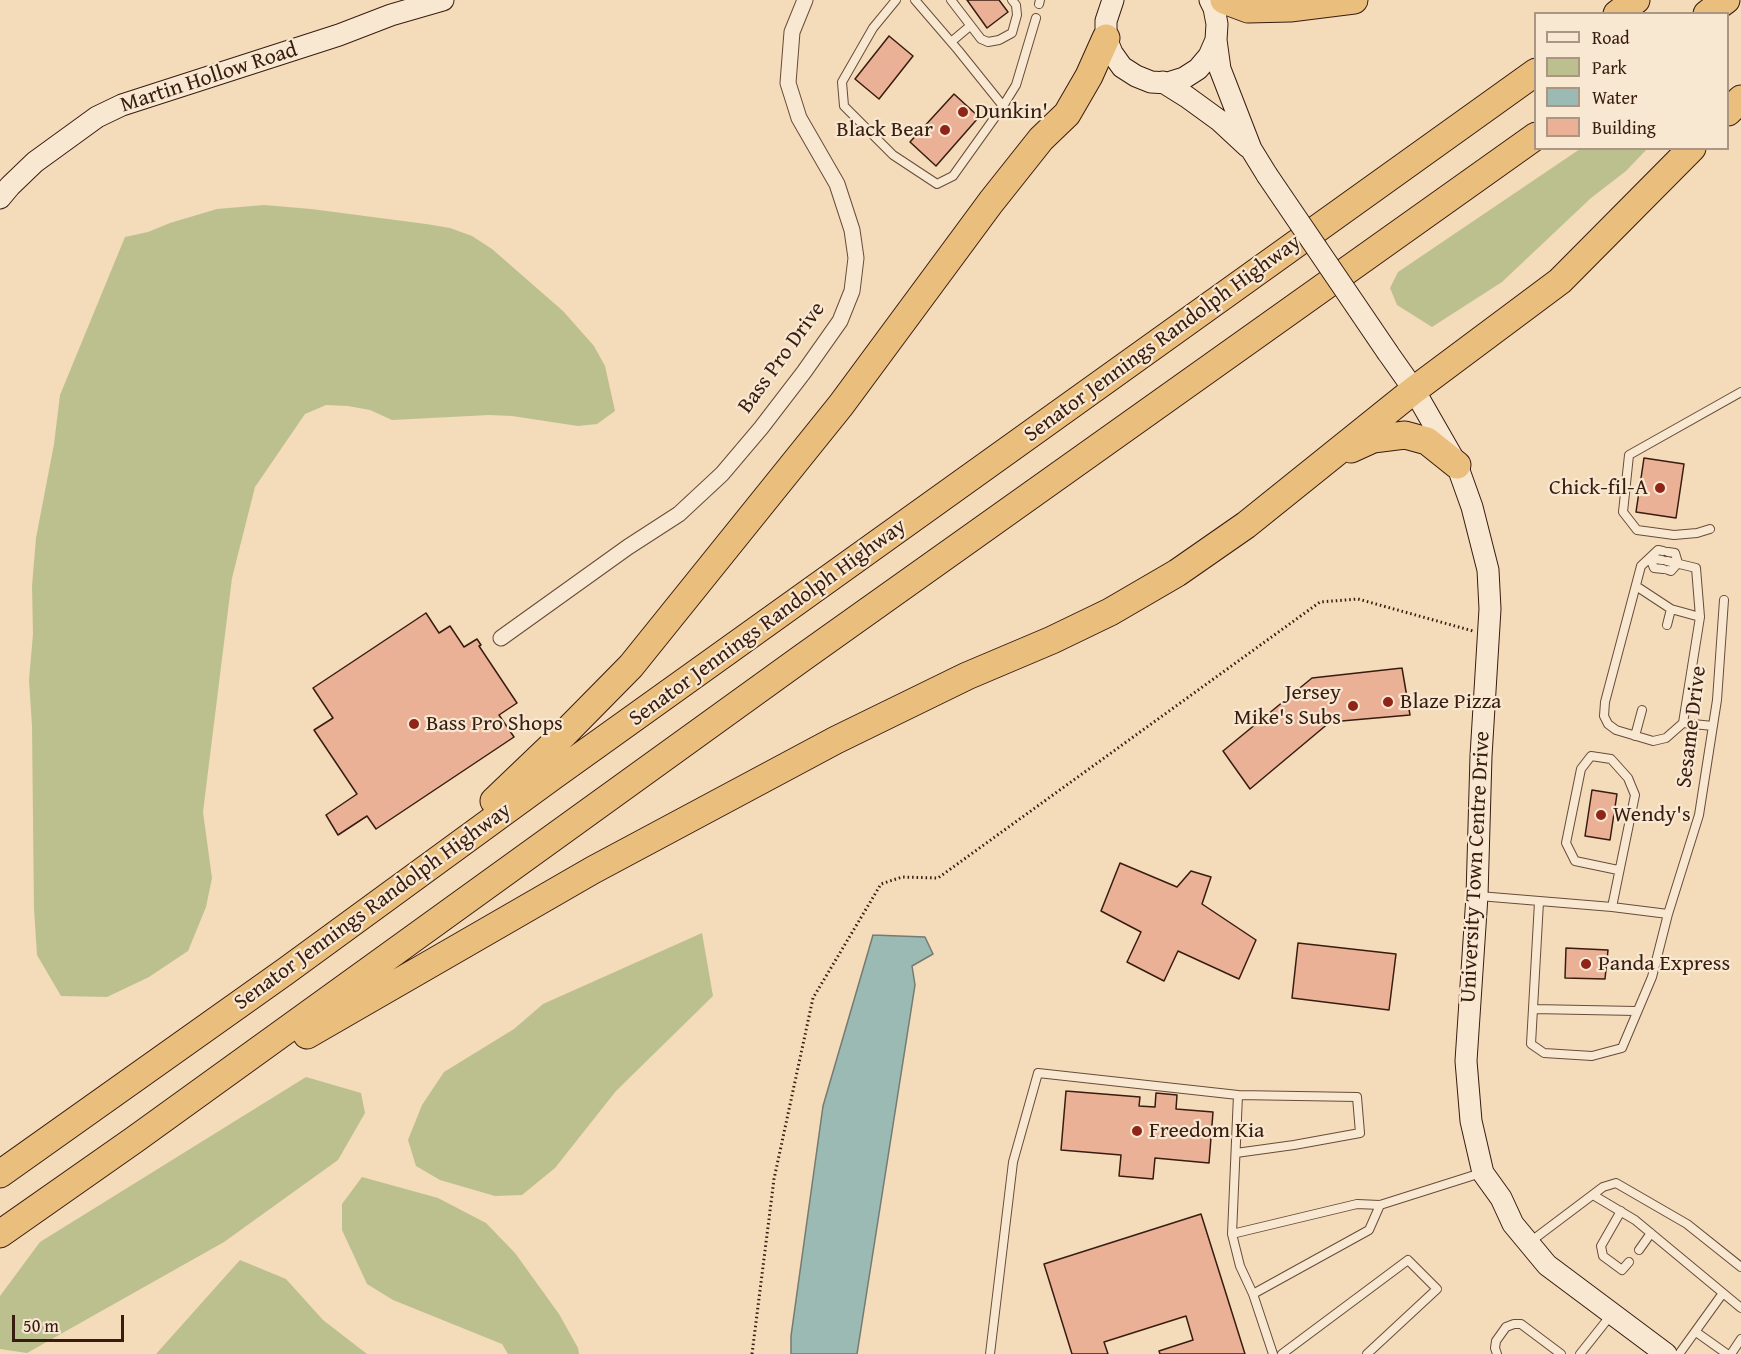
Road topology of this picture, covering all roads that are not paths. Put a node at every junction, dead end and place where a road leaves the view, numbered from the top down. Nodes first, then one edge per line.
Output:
1 (443, 0) edge
2 (805, 0) edge
3 (896, 0) edge
4 (915, 0) edge
5 (951, 0) edge
6 (1012, 0) edge
7 (1210, 0) edge
8 (1224, 0) edge
9 (1354, 0) edge
10 (1636, 0) edge
11 (1726, 0) edge
12 (1111, 2) edge
13 (1620, 12) edge
14 (1710, 12) edge
15 (1036, 18) dead end
16 (970, 26) junction
17 (1106, 38) junction
18 (1216, 40) junction
19 (951, 42) junction
20 (1534, 73) edge
21 (1163, 82) junction
22 (1741, 99) edge
23 (1003, 106) junction
24 (1729, 111) edge
25 (1534, 137) edge
26 (1251, 149) junction
27 (1690, 150) edge
28 (0, 198) edge
29 (1414, 390) junction
30 (1741, 392) edge
31 (1326, 461) junction
32 (1457, 465) junction
33 (1710, 530) dead end
34 (1650, 558) junction
35 (1678, 562) junction
36 (1636, 586) junction
37 (1724, 600) dead end
38 (1671, 609) junction
39 (1700, 617) junction
40 (1667, 625) dead end
41 (501, 638) dead end
42 (1642, 710) dead end
43 (1683, 723) junction
44 (1713, 726) junction
45 (1635, 736) junction
46 (1618, 870) junction
47 (1478, 896) junction
48 (1539, 902) junction
49 (1612, 907) junction
50 (1668, 914) junction
51 (286, 971) junction
52 (1533, 1009) junction
53 (1636, 1011) junction
54 (1238, 1095) junction
55 (134, 1140) junction
56 (1236, 1153) junction
57 (1483, 1173) junction
58 (0, 1174) edge
59 (1593, 1195) junction
60 (1380, 1205) junction
61 (1621, 1211) junction
62 (1651, 1233) junction
63 (0, 1234) edge
64 (1232, 1234) junction
65 (1529, 1243) junction
66 (1639, 1250) dead end
67 (1629, 1262) dead end
68 (1741, 1267) edge
69 (1723, 1293) junction
70 (1253, 1294) junction
71 (1741, 1308) edge
72 (1612, 1313) junction
73 (1696, 1332) junction
74 (1741, 1339) edge
75 (990, 1354) edge
76 (1273, 1354) edge
77 (1281, 1354) edge
78 (1367, 1354) edge
79 (1497, 1354) edge
80 (1561, 1354) edge
81 (1580, 1354) edge
82 (1666, 1354) edge
83 (1679, 1354) edge
84 (1727, 1354) edge
85 (1731, 1354) edge

1 - 28 street, Martin Hollow Road
2 - 41 street, Bass Pro Drive
3 - 23 lane
4 - 19 lane
5 - 16 lane
6 - 16 lane
7 - 18 street, University Town Centre Drive
8 - 9 highway
10 - 13 highway
11 - 14 highway
12 - 17 street
15 - 23 lane
16 - 19 lane
17 - 21 street, University Town Centre Drive
17 - 51 highway
18 - 21 street
18 - 26 street, University Town Centre Drive
19 - 23 lane
20 - 51 highway, Senator Jennings Randolph Highway
21 - 26 street, University Town Centre Drive
22 - 24 highway
25 - 55 highway
26 - 29 street, University Town Centre Drive, bridge
27 - 29 highway
29 - 31 highway
29 - 32 street, University Town Centre Drive
30 - 33 lane
31 - 32 highway
31 - 55 highway
32 - 47 street, University Town Centre Drive
34 - 35 lane
34 - 35 lane
34 - 36 lane
35 - 39 lane
36 - 38 lane
36 - 45 lane
37 - 44 lane, Sesame Drive
38 - 39 lane
38 - 40 lane
39 - 43 lane
42 - 45 lane
43 - 44 lane
43 - 45 lane
44 - 50 lane, Sesame Drive
46 - 46 lane
46 - 49 lane
47 - 48 lane
47 - 57 street, University Town Centre Drive
48 - 49 lane
48 - 52 lane
49 - 50 lane
50 - 53 lane, Sesame Drive
51 - 58 highway, Senator Jennings Randolph Highway
52 - 53 lane
52 - 53 lane, Sesame Drive
54 - 56 lane
54 - 56 lane
54 - 75 lane
55 - 63 highway
56 - 64 lane
57 - 60 lane
57 - 65 street, University Town Centre Drive
59 - 61 lane
59 - 65 lane
59 - 68 lane
60 - 64 lane
60 - 70 lane
61 - 62 lane
61 - 67 lane
62 - 66 lane
62 - 69 lane
64 - 70 lane
65 - 72 street, University Town Centre Drive
69 - 71 lane
69 - 73 lane
70 - 76 lane
72 - 81 lane
72 - 82 street, University Town Centre Drive
73 - 83 lane
73 - 84 lane
74 - 85 lane
77 - 78 lane
79 - 80 lane

